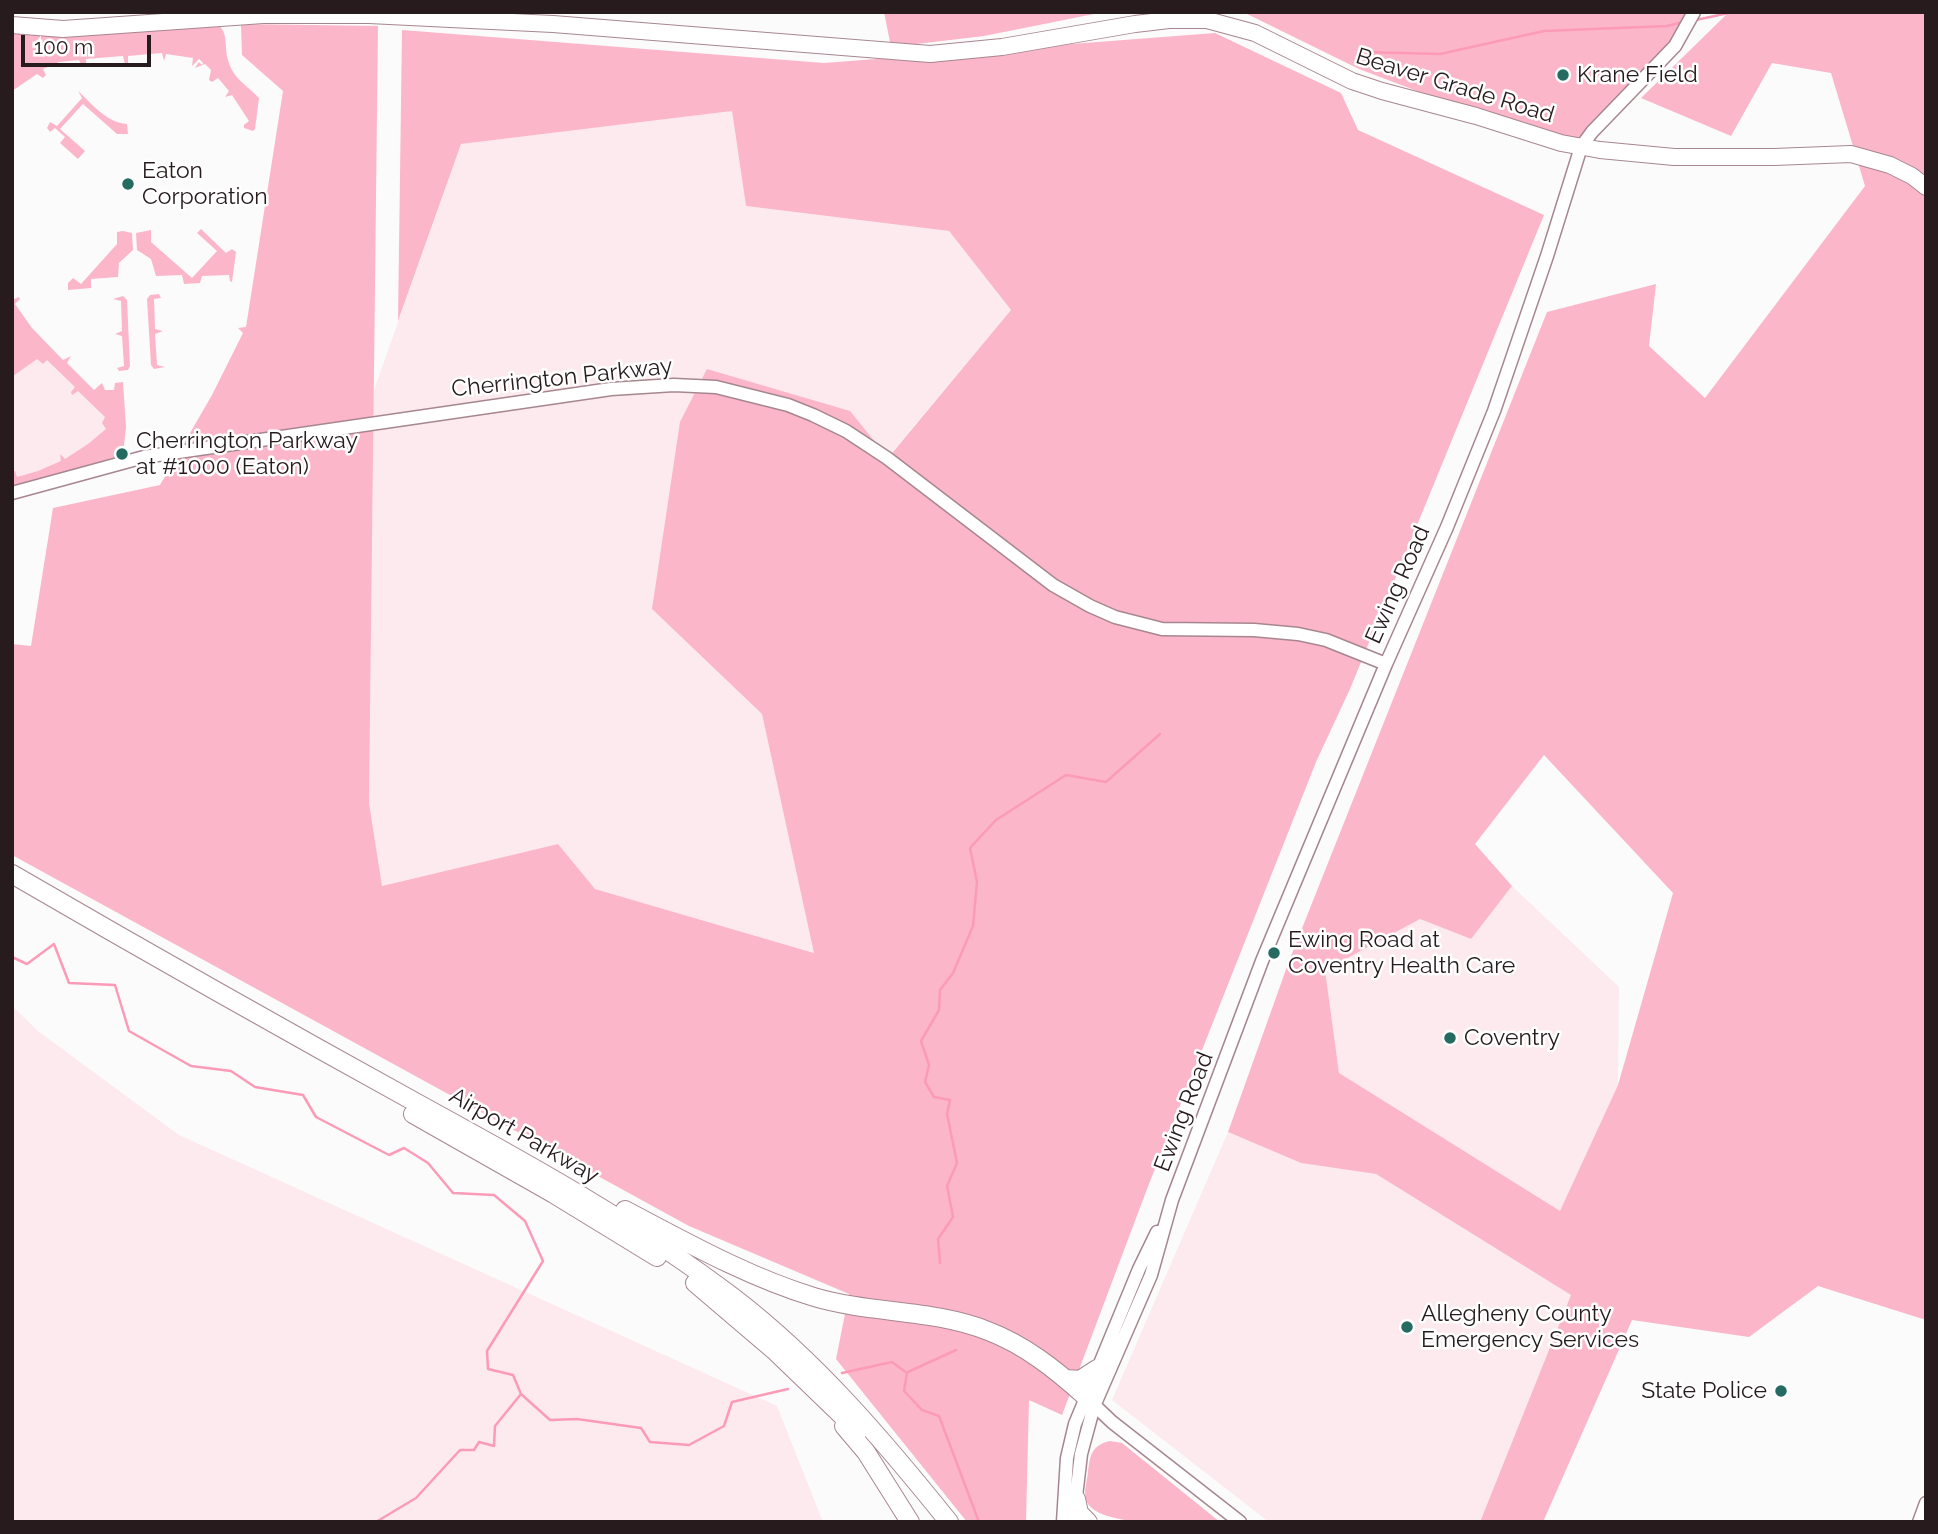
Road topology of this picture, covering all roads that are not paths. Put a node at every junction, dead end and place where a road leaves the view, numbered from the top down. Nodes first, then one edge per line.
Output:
1 (1694, 12) edge
2 (554, 18) edge
3 (12, 25) edge
4 (1581, 147) junction
5 (1926, 187) edge
6 (12, 493) edge
7 (1386, 664) junction
8 (12, 874) edge
9 (12, 887) edge
10 (482, 1138) junction
11 (1172, 1200) junction
12 (1097, 1369) junction
13 (804, 1378) junction
14 (1066, 1379) junction
15 (1090, 1401) junction
16 (1076, 1499) junction
17 (1926, 1503) edge
18 (910, 1522) edge
19 (935, 1522) edge
20 (949, 1522) edge
21 (1063, 1522) edge
22 (1073, 1522) edge
23 (1088, 1522) edge
24 (1240, 1522) edge
25 (1919, 1522) edge

1 - 4 street, Ewing Road
2 - 3 main road, Beaver Grade Road
2 - 4 main road, Beaver Grade Road
4 - 5 main road, Beaver Grade Road
4 - 7 street, Ewing Road
6 - 7 street, Cherrington Parkway
7 - 11 street, Ewing Road
8 - 10 highway, Airport Parkway
9 - 13 highway, Airport Parkway
10 - 14 highway
10 - 20 highway, Airport Parkway
11 - 12 street, Ewing Road
11 - 15 street, Ewing Road
12 - 14 highway
12 - 15 street, Ewing Road
13 - 18 highway
13 - 19 highway, Airport Parkway
14 - 15 highway
15 - 16 street, Ewing Road
15 - 21 street, Ewing Road
15 - 24 street
16 - 22 street, Ewing Road
16 - 23 highway
17 - 25 street

